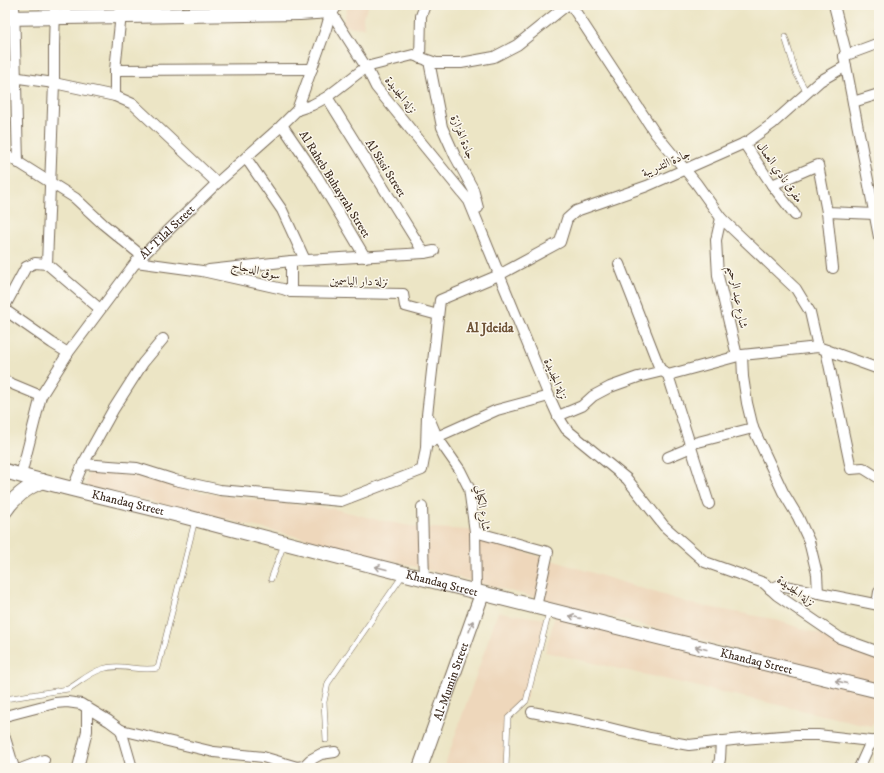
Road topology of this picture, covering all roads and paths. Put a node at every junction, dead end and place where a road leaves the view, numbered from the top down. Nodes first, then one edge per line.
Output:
1 (425, 5) edge
2 (567, 5) edge
3 (571, 5) edge
4 (834, 5) edge
5 (330, 7) edge
6 (121, 10) edge
7 (195, 10) edge
8 (55, 11) edge
9 (11, 13) edge
10 (785, 37) dead end
11 (879, 43) edge
12 (845, 58) junction
13 (425, 59) junction
14 (366, 68) junction
15 (115, 70) junction
16 (312, 70) junction
17 (5, 76) edge
18 (16, 78) junction
19 (54, 83) junction
20 (807, 93) junction
21 (879, 94) edge
22 (115, 96) junction
23 (327, 97) junction
24 (853, 102) junction
25 (297, 110) junction
26 (282, 124) junction
27 (744, 143) junction
28 (5, 154) edge
29 (246, 158) junction
30 (18, 163) junction
31 (685, 169) junction
32 (51, 183) junction
33 (217, 183) junction
34 (772, 185) junction
35 (827, 212) junction
36 (875, 214) junction
37 (795, 215) dead end
38 (720, 218) junction
39 (477, 221) junction
40 (879, 237) edge
41 (434, 251) dead end
42 (424, 253) junction
43 (365, 257) junction
44 (139, 259) junction
45 (306, 260) junction
46 (290, 261) junction
47 (47, 264) junction
48 (620, 264) dead end
49 (833, 268) dead end
50 (202, 271) junction
51 (499, 275) junction
52 (291, 292) junction
53 (5, 306) edge
54 (100, 309) junction
55 (5, 310) edge
56 (438, 315) junction
57 (163, 339) dead end
58 (822, 349) junction
59 (68, 353) junction
60 (740, 356) junction
61 (879, 369) edge
62 (665, 373) junction
63 (5, 381) edge
64 (41, 396) junction
65 (549, 396) junction
66 (427, 415) junction
67 (558, 416) junction
68 (753, 428) junction
69 (437, 437) junction
70 (690, 444) junction
71 (426, 448) junction
72 (668, 457) dead end
73 (83, 464) junction
74 (5, 471) edge
75 (20, 475) junction
76 (879, 478) edge
77 (42, 481) junction
78 (72, 490) junction
79 (709, 504) dead end
80 (422, 507) dead end
81 (5, 511) edge
82 (195, 519) junction
83 (475, 532) junction
84 (284, 543) junction
85 (404, 574) junction
86 (271, 579) dead end
87 (424, 579) junction
88 (770, 589) junction
89 (879, 592) edge
90 (479, 593) junction
91 (818, 593) junction
92 (878, 605) edge
93 (542, 609) junction
94 (879, 652) edge
95 (879, 691) edge
96 (5, 699) edge
97 (87, 707) junction
98 (532, 712) dead end
99 (5, 716) edge
100 (121, 730) junction
101 (5, 738) edge
102 (326, 740) dead end
103 (878, 741) edge
104 (721, 742) junction
105 (335, 752) dead end
106 (44, 760) dead end
107 (14, 768) edge
108 (23, 768) edge
109 (78, 768) edge
110 (132, 768) edge
111 (420, 768) edge
112 (506, 768) edge
113 (718, 768) edge
114 (859, 768) edge

1 - 13 street, جادة الهزازة
2 - 13 street
3 - 31 street
4 - 12 street
5 - 7 main road
5 - 14 street, نزلة الجديدة
5 - 16 street, Al-Tilal Street
6 - 7 main road
6 - 8 main road
6 - 15 street
8 - 9 main road
8 - 19 street
9 - 18 street
10 - 20 lane
11 - 12 street, جادة التدريبة
12 - 20 street, جادة التدريبة
12 - 24 street
13 - 14 street
13 - 39 street, جادة الهزازة
14 - 23 street
14 - 39 street, نزلة الجديدة
15 - 16 street
15 - 22 street
16 - 25 street, Al-Tilal Street
17 - 18 street
18 - 19 street
18 - 30 street
19 - 22 street
19 - 32 street
20 - 27 street, جادة التدريبة
21 - 24 street
22 - 33 street
23 - 25 street
23 - 42 street, Al Sissi Street
24 - 36 street
25 - 26 street, Al-Tilal Street
26 - 29 street, Al-Tilal Street
26 - 43 street, Al Raheb Buhayrah Street
27 - 31 street, جادة التدريبة
27 - 34 street, مفرق نادي العمال
28 - 30 street
29 - 33 street, Al-Tilal Street
29 - 45 street
30 - 32 street
31 - 38 street
31 - 51 street, جادة التدريبة
32 - 44 street
32 - 47 street
33 - 44 street, Al-Tilal Street
34 - 35 street
34 - 37 street, مفرق نادي العمال
35 - 36 street
35 - 49 street
36 - 40 street
38 - 58 street
38 - 60 street, شارع عبد الرحيم
39 - 51 street, نزلة الجديدة
41 - 42 street, سوق الدجاج
42 - 43 street, سوق الدجاج
43 - 45 street, سوق الدجاج
44 - 50 street, سوق الدجاج
44 - 54 street, Al-Tilal Street
45 - 46 street, سوق الدجاج
46 - 50 street
46 - 52 street, سوق الدجاج
47 - 53 street
47 - 54 street
48 - 62 street
50 - 52 street, سوق الدجاج
51 - 56 street, جادة التدريبة
51 - 65 street, نزلة الجديدة
52 - 56 street, نزلة دار الياسمين
54 - 59 street, Al-Tilal Street
55 - 59 street
56 - 66 street
57 - 73 street
58 - 60 street
58 - 61 street
58 - 76 street
59 - 64 street, Al-Tilal Street
60 - 62 street
60 - 68 street, شارع عبد الرحيم
62 - 67 street
62 - 70 street
63 - 64 street
64 - 75 street, Al-Tilal Street
65 - 67 street, نزلة الجديدة
65 - 69 street
66 - 69 street, شارع الكيالي
66 - 71 street
67 - 88 street, نزلة الجديدة
68 - 70 street
68 - 91 street, شارع عبد الرحيم
69 - 71 street
69 - 83 street, شارع الكيالي
70 - 72 street
70 - 79 street
71 - 73 street
73 - 78 street
74 - 75 main road, Khandaq Street
75 - 77 main road, Khandaq Street
77 - 78 main road, Khandaq Street
77 - 81 main road
78 - 82 main road, Khandaq Street
80 - 87 street
82 - 84 main road, Khandaq Street
82 - 96 lane
83 - 90 street, شارع الكيالي
83 - 93 street
85 -> 84 main road, Khandaq Street
84 - 86 lane
85 - 87 main road, Khandaq Street
85 - 102 lane
87 - 90 main road, Khandaq Street
88 - 91 street
88 - 94 street, نزلة الجديدة
89 - 92 street
90 - 93 main road, Khandaq Street
111 -> 90 main road, Al-Mumin Street
91 - 92 street
95 -> 93 main road, Khandaq Street
93 - 112 lane
97 - 99 street
97 - 100 street
97 - 109 street
98 - 104 street
100 - 105 street
100 - 110 street
101 - 107 street
103 - 104 street
103 - 114 street
104 - 113 street
106 - 108 street

